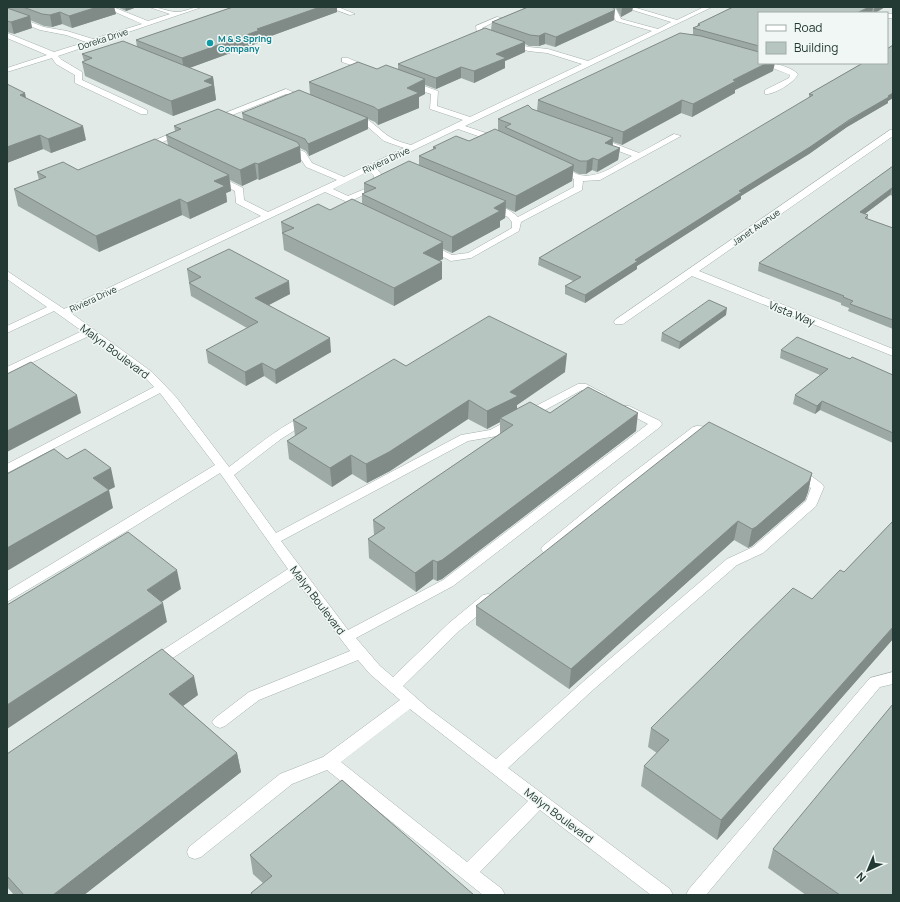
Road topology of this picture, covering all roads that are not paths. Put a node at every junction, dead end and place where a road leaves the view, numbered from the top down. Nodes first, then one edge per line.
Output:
1 (108, 7) edge
2 (152, 7) edge
3 (199, 7) edge
4 (331, 7) edge
5 (605, 7) edge
6 (626, 7) edge
7 (709, 7) edge
8 (178, 14) junction
9 (352, 14) dead end
10 (7, 15) edge
11 (500, 18) edge
12 (678, 22) junction
13 (149, 24) junction
14 (655, 32) junction
15 (7, 34) edge
16 (667, 38) edge
17 (97, 41) junction
18 (114, 46) edge
19 (54, 55) junction
20 (345, 60) dead end
21 (589, 64) junction
22 (768, 64) edge
23 (7, 70) edge
24 (375, 71) edge
25 (405, 82) edge
26 (768, 92) dead end
27 (314, 102) edge
28 (144, 112) dead end
29 (342, 114) edge
30 (218, 118) junction
31 (470, 120) junction
32 (204, 123) edge
33 (232, 124) edge
34 (458, 126) junction
35 (190, 129) edge
36 (893, 132) edge
37 (677, 136) dead end
38 (595, 139) edge
39 (274, 142) edge
40 (506, 144) edge
41 (411, 148) junction
42 (162, 152) edge
43 (640, 156) junction
44 (385, 161) junction
45 (551, 164) edge
46 (370, 167) junction
47 (399, 167) edge
48 (205, 172) edge
49 (578, 178) junction
50 (344, 180) junction
51 (326, 189) junction
52 (348, 199) junction
53 (483, 203) edge
54 (268, 216) junction
55 (364, 216) edge
56 (517, 221) junction
57 (418, 242) edge
58 (692, 272) junction
59 (7, 274) edge
60 (59, 310) junction
61 (620, 322) dead end
62 (7, 330) edge
63 (90, 331) junction
64 (893, 353) edge
65 (7, 371) edge
66 (161, 388) junction
67 (318, 411) edge
68 (726, 434) edge
69 (785, 464) edge
70 (7, 469) edge
71 (225, 470) junction
72 (274, 540) junction
73 (540, 556) edge
74 (295, 570) junction
75 (497, 592) edge
76 (7, 596) edge
77 (346, 637) junction
78 (360, 653) junction
79 (144, 670) edge
80 (893, 678) edge
81 (393, 686) junction
82 (410, 701) junction
83 (220, 722) dead end
84 (329, 762) junction
85 (497, 768) junction
86 (539, 800) junction
87 (195, 852) dead end
88 (468, 872) junction
89 (496, 895) edge
90 (664, 895) edge
91 (695, 895) edge

1 - 13 street
2 - 8 street
3 - 8 street, Doreka Drive
4 - 9 street
5 - 14 street
6 - 12 street
7 - 12 street, Riviera Drive
8 - 13 street, Doreka Drive
10 - 17 street
11 - 21 street
12 - 14 street, Riviera Drive
13 - 17 street, Doreka Drive
14 - 16 street
14 - 21 street, Riviera Drive
15 - 19 street
17 - 18 street
17 - 19 street, Doreka Drive
19 - 23 street, Doreka Drive
19 - 28 street
20 - 24 street
21 - 31 street, Riviera Drive
22 - 26 street
25 - 31 street
27 - 30 street
29 - 41 street
30 - 32 street
30 - 33 street
31 - 34 street, Riviera Drive
34 - 40 street
34 - 41 street, Riviera Drive
35 - 42 street
36 - 58 street, Janet Avenue
37 - 43 street
38 - 43 street
39 - 50 street
41 - 44 street, Riviera Drive
43 - 49 street
44 - 46 street, Riviera Drive
44 - 47 street
45 - 49 street
46 - 50 street, Riviera Drive
46 - 52 street
48 - 54 street
49 - 56 street
50 - 51 street, Riviera Drive
51 - 52 street
51 - 54 street, Riviera Drive
52 - 55 street
53 - 56 street
54 - 60 street, Riviera Drive
56 - 57 street
58 - 61 street, Janet Avenue
58 - 64 street, Vista Way
59 - 60 street, Malyn Boulevard
60 - 62 street, Riviera Drive
60 - 63 street, Malyn Boulevard
63 - 65 street
63 - 66 street, Malyn Boulevard
66 - 70 street
66 - 71 street, Malyn Boulevard
67 - 71 street
68 - 73 street
69 - 85 street
71 - 72 street, Malyn Boulevard
71 - 76 street
72 - 74 street, Malyn Boulevard
72 - 77 street
74 - 77 street, Malyn Boulevard
74 - 79 street
75 - 81 street
77 - 78 street, Malyn Boulevard
78 - 81 street, Malyn Boulevard
78 - 83 street
80 - 91 street
81 - 82 street, Malyn Boulevard
82 - 84 street
82 - 85 street, Malyn Boulevard
84 - 87 street
84 - 88 street
85 - 86 street, Malyn Boulevard
86 - 88 street
86 - 90 street, Malyn Boulevard
88 - 89 street

